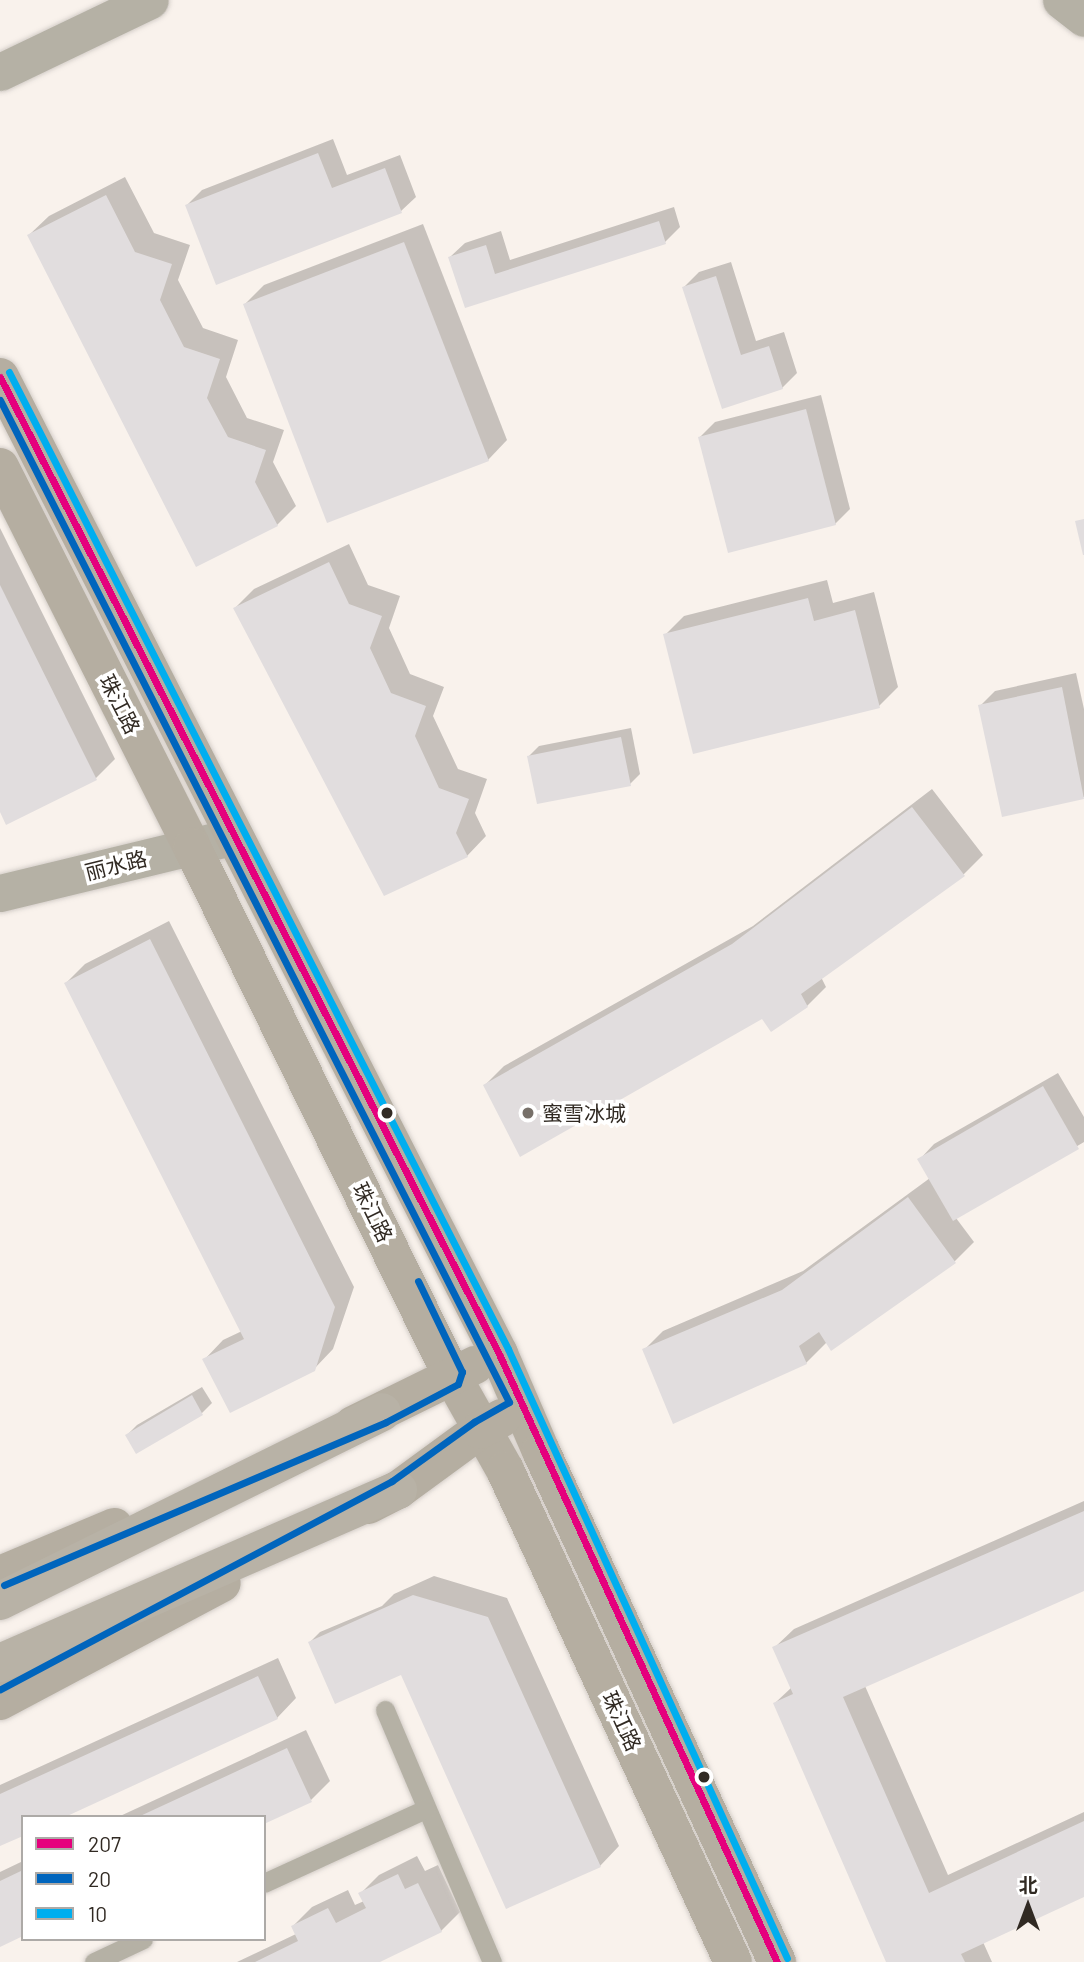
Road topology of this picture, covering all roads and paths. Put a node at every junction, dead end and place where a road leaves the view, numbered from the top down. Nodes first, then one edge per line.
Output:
1 (150, 0) edge
2 (1061, 0) edge
3 (1084, 18) edge
4 (0, 72) edge
5 (0, 377) edge
6 (0, 467) edge
7 (232, 837) junction
8 (192, 847) junction
9 (0, 893) edge
10 (499, 1354) junction
11 (452, 1376) junction
12 (523, 1407) junction
13 (382, 1412) junction
14 (480, 1430) junction
15 (398, 1490) junction
16 (0, 1575) edge
17 (0, 1601) edge
18 (0, 1663) edge
19 (0, 1701) edge
20 (385, 1710) dead end
21 (426, 1809) junction
22 (266, 1883) edge
23 (140, 1941) edge
24 (94, 1962) edge
25 (492, 1962) edge
26 (733, 1962) edge
27 (777, 1962) edge

1 - 4 street
2 - 3 street
5 - 7 main road, 珠江路
6 - 8 main road, 珠江路
7 - 8 street, 丽水路
7 - 10 main road, 珠江路
8 - 9 street, 丽水路
8 - 11 main road, 珠江路
10 - 11 main road
10 - 12 main road, 珠江路
11 - 13 main road
11 - 14 main road, 珠江路
12 - 14 main road
12 - 27 main road, 珠江路
13 - 16 main road
13 - 17 main road
14 - 15 main road
14 - 26 main road, 珠江路
15 - 18 main road
15 - 19 main road
20 - 21 lane
21 - 22 lane
21 - 25 lane
23 - 24 lane

